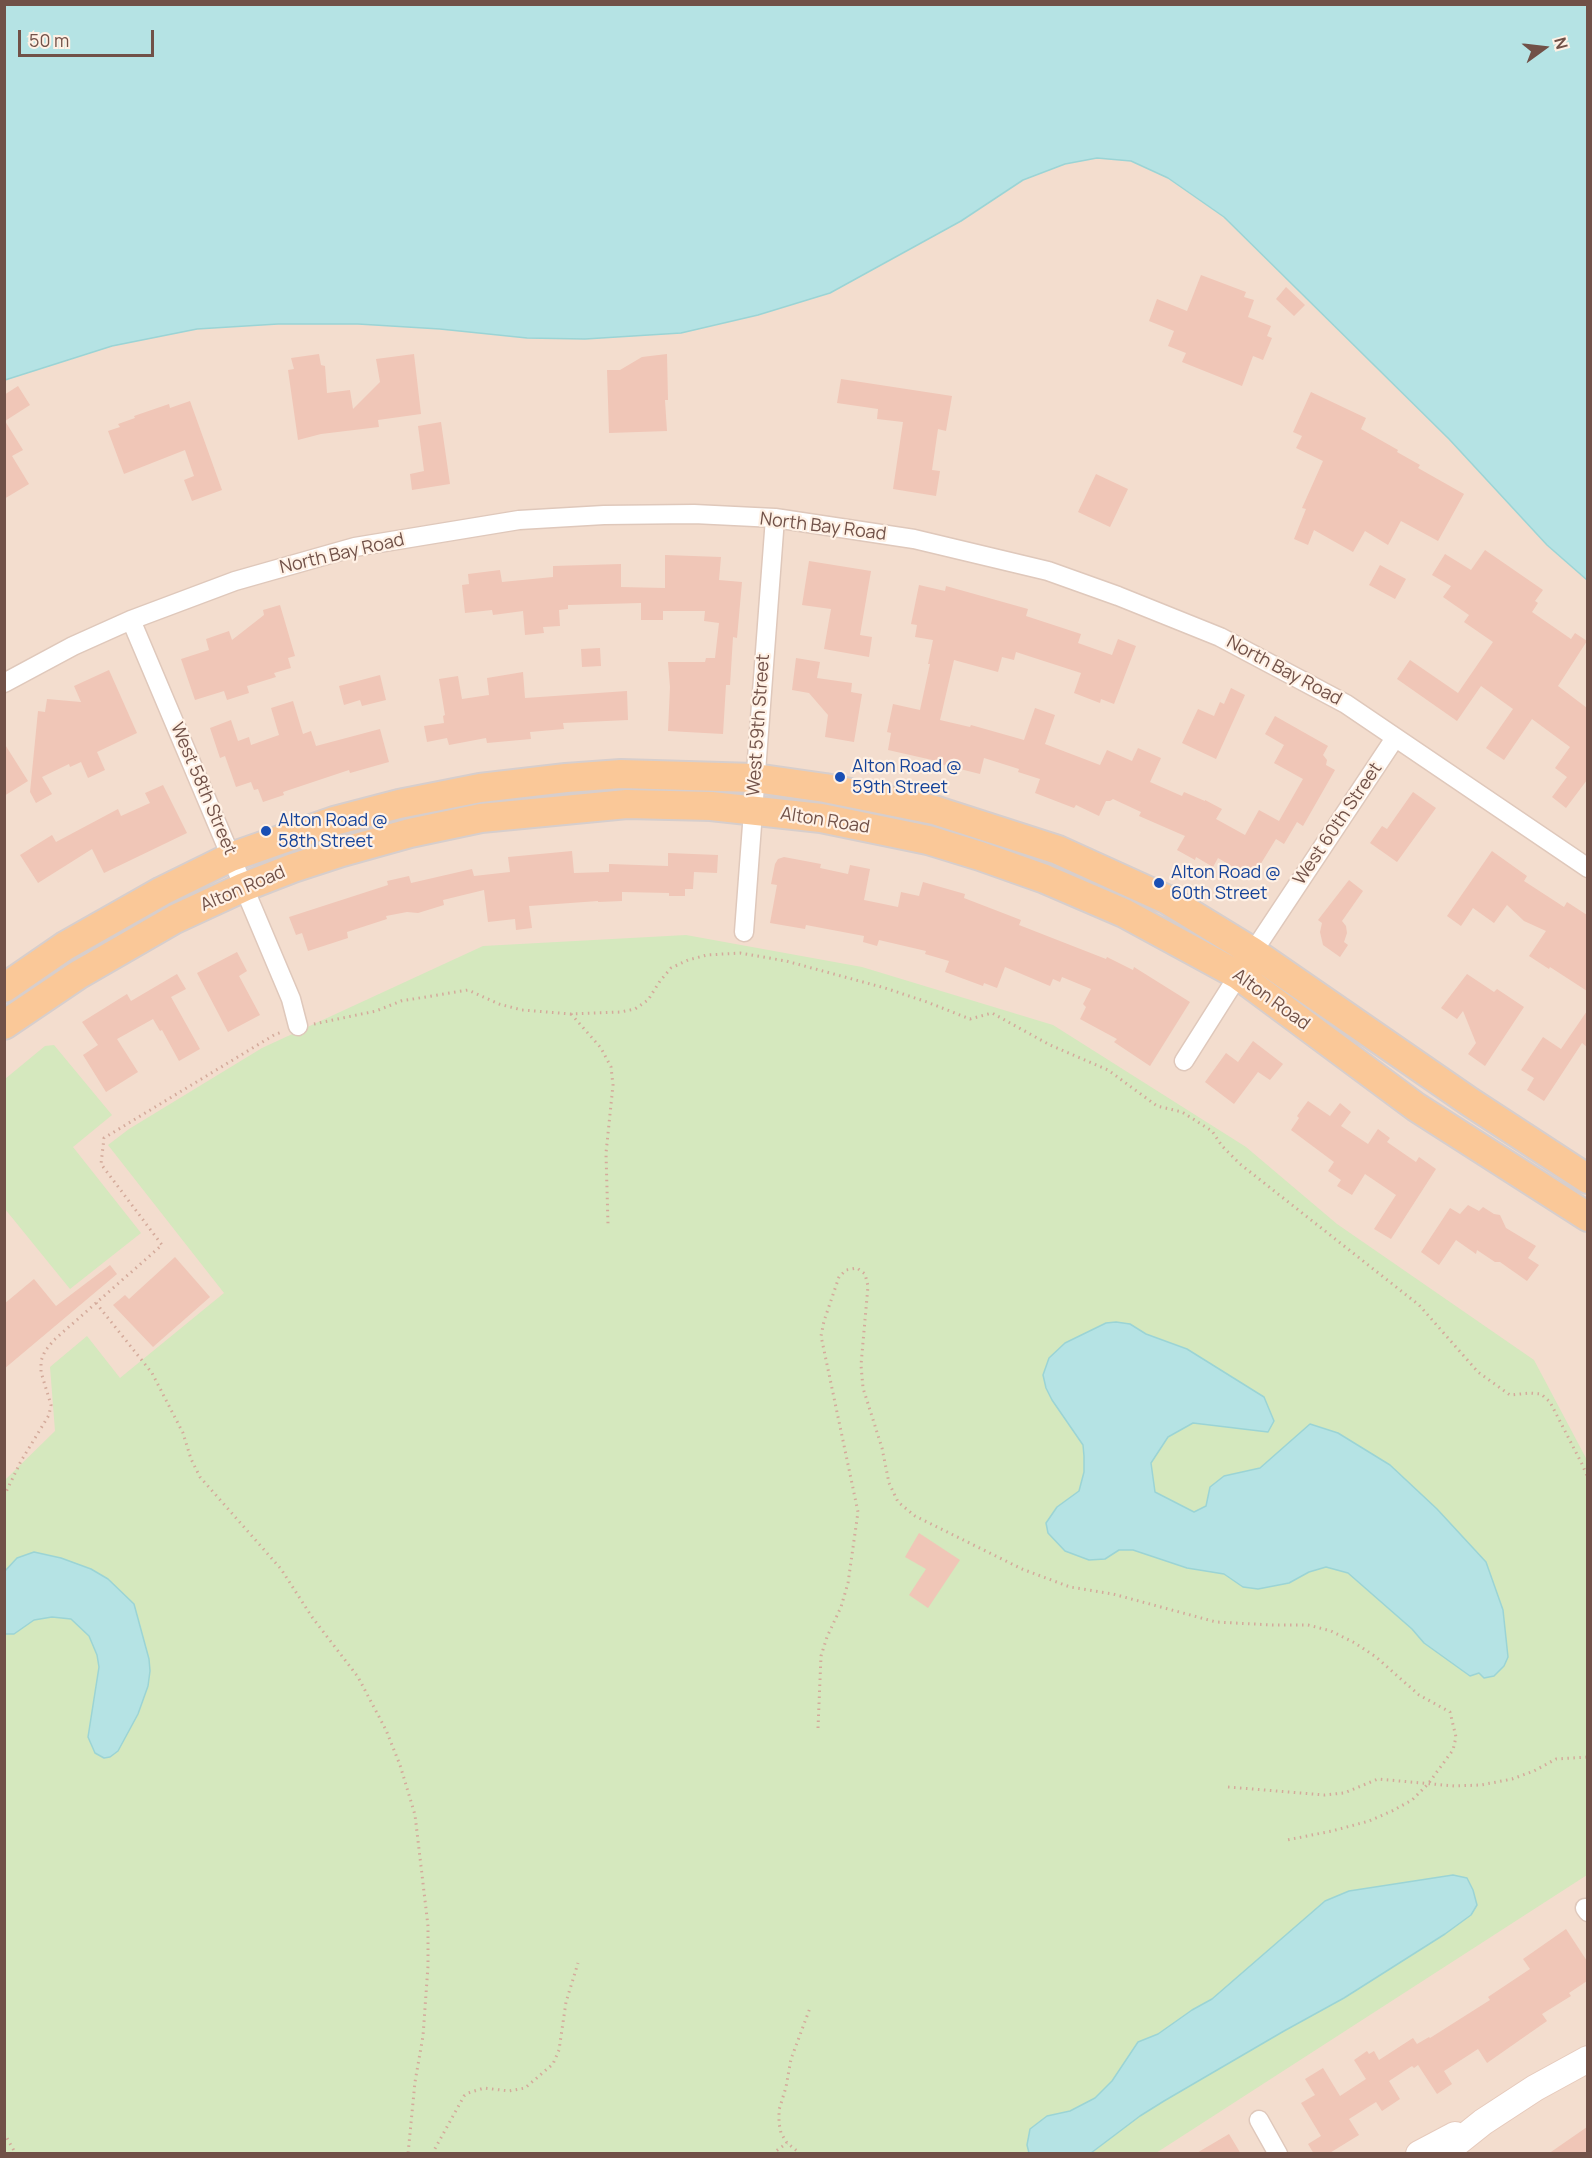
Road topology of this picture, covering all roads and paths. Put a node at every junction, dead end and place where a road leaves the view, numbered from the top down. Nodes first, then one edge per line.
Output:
1 (775, 518) junction
2 (131, 620) junction
3 (4, 683) edge
4 (1395, 738) junction
5 (755, 778) junction
6 (753, 810) junction
7 (231, 857) junction
8 (1587, 868) edge
9 (244, 887) junction
10 (744, 932) dead end
11 (1246, 963) junction
12 (4, 988) edge
13 (571, 1014) junction
14 (4, 1025) edge
15 (298, 1026) junction
16 (1184, 1061) dead end
17 (1587, 1179) edge
18 (1587, 1217) edge
19 (608, 1224) dead end
20 (96, 1303) junction
21 (1587, 1478) edge
22 (4, 1496) edge
23 (818, 1728) dead end
24 (1587, 1757) edge
25 (1428, 1784) junction
26 (1228, 1787) dead end
27 (1287, 1839) dead end
28 (578, 1963) dead end
29 (810, 2008) dead end
30 (1587, 2044) edge
31 (1587, 2059) edge
32 (1535, 2088) junction
33 (1259, 2120) dead end
34 (1483, 2122) junction
35 (4, 2133) edge
36 (787, 2143) junction
37 (15, 2154) edge
38 (408, 2154) edge
39 (432, 2154) edge
40 (772, 2154) edge
41 (801, 2154) edge
42 (1278, 2154) edge
43 (1419, 2154) edge
44 (1443, 2154) edge

1 - 2 street, North Bay Road
1 - 4 street, North Bay Road
1 - 5 street, West 59th Street
2 - 3 street, North Bay Road
2 - 7 street, West 58th Street
4 - 8 street, North Bay Road
4 - 11 street, West 60th Street
5 - 6 street, West 59th Street
5 - 7 main road, Alton Road
5 - 11 main road, Alton Road
6 - 9 main road, Alton Road
6 - 10 street, West 59th Street
6 - 11 main road, Alton Road
7 - 9 street, West 58th Street
7 - 12 main road, Alton Road
9 - 14 main road, Alton Road
9 - 15 street, West 58th Street
11 - 16 street, West 60th Street
11 - 17 main road, Alton Road
11 - 18 main road, Alton Road
13 - 15 path
13 - 19 path
13 - 21 path
15 - 20 path
20 - 22 path
20 - 38 path
23 - 25 path
24 - 25 path
25 - 26 path
25 - 27 path
28 - 39 path
29 - 36 path
30 - 32 main road
31 - 32 main road
32 - 34 main road
33 - 42 street
34 - 43 main road
34 - 44 main road
35 - 37 path
36 - 40 path
36 - 41 path

